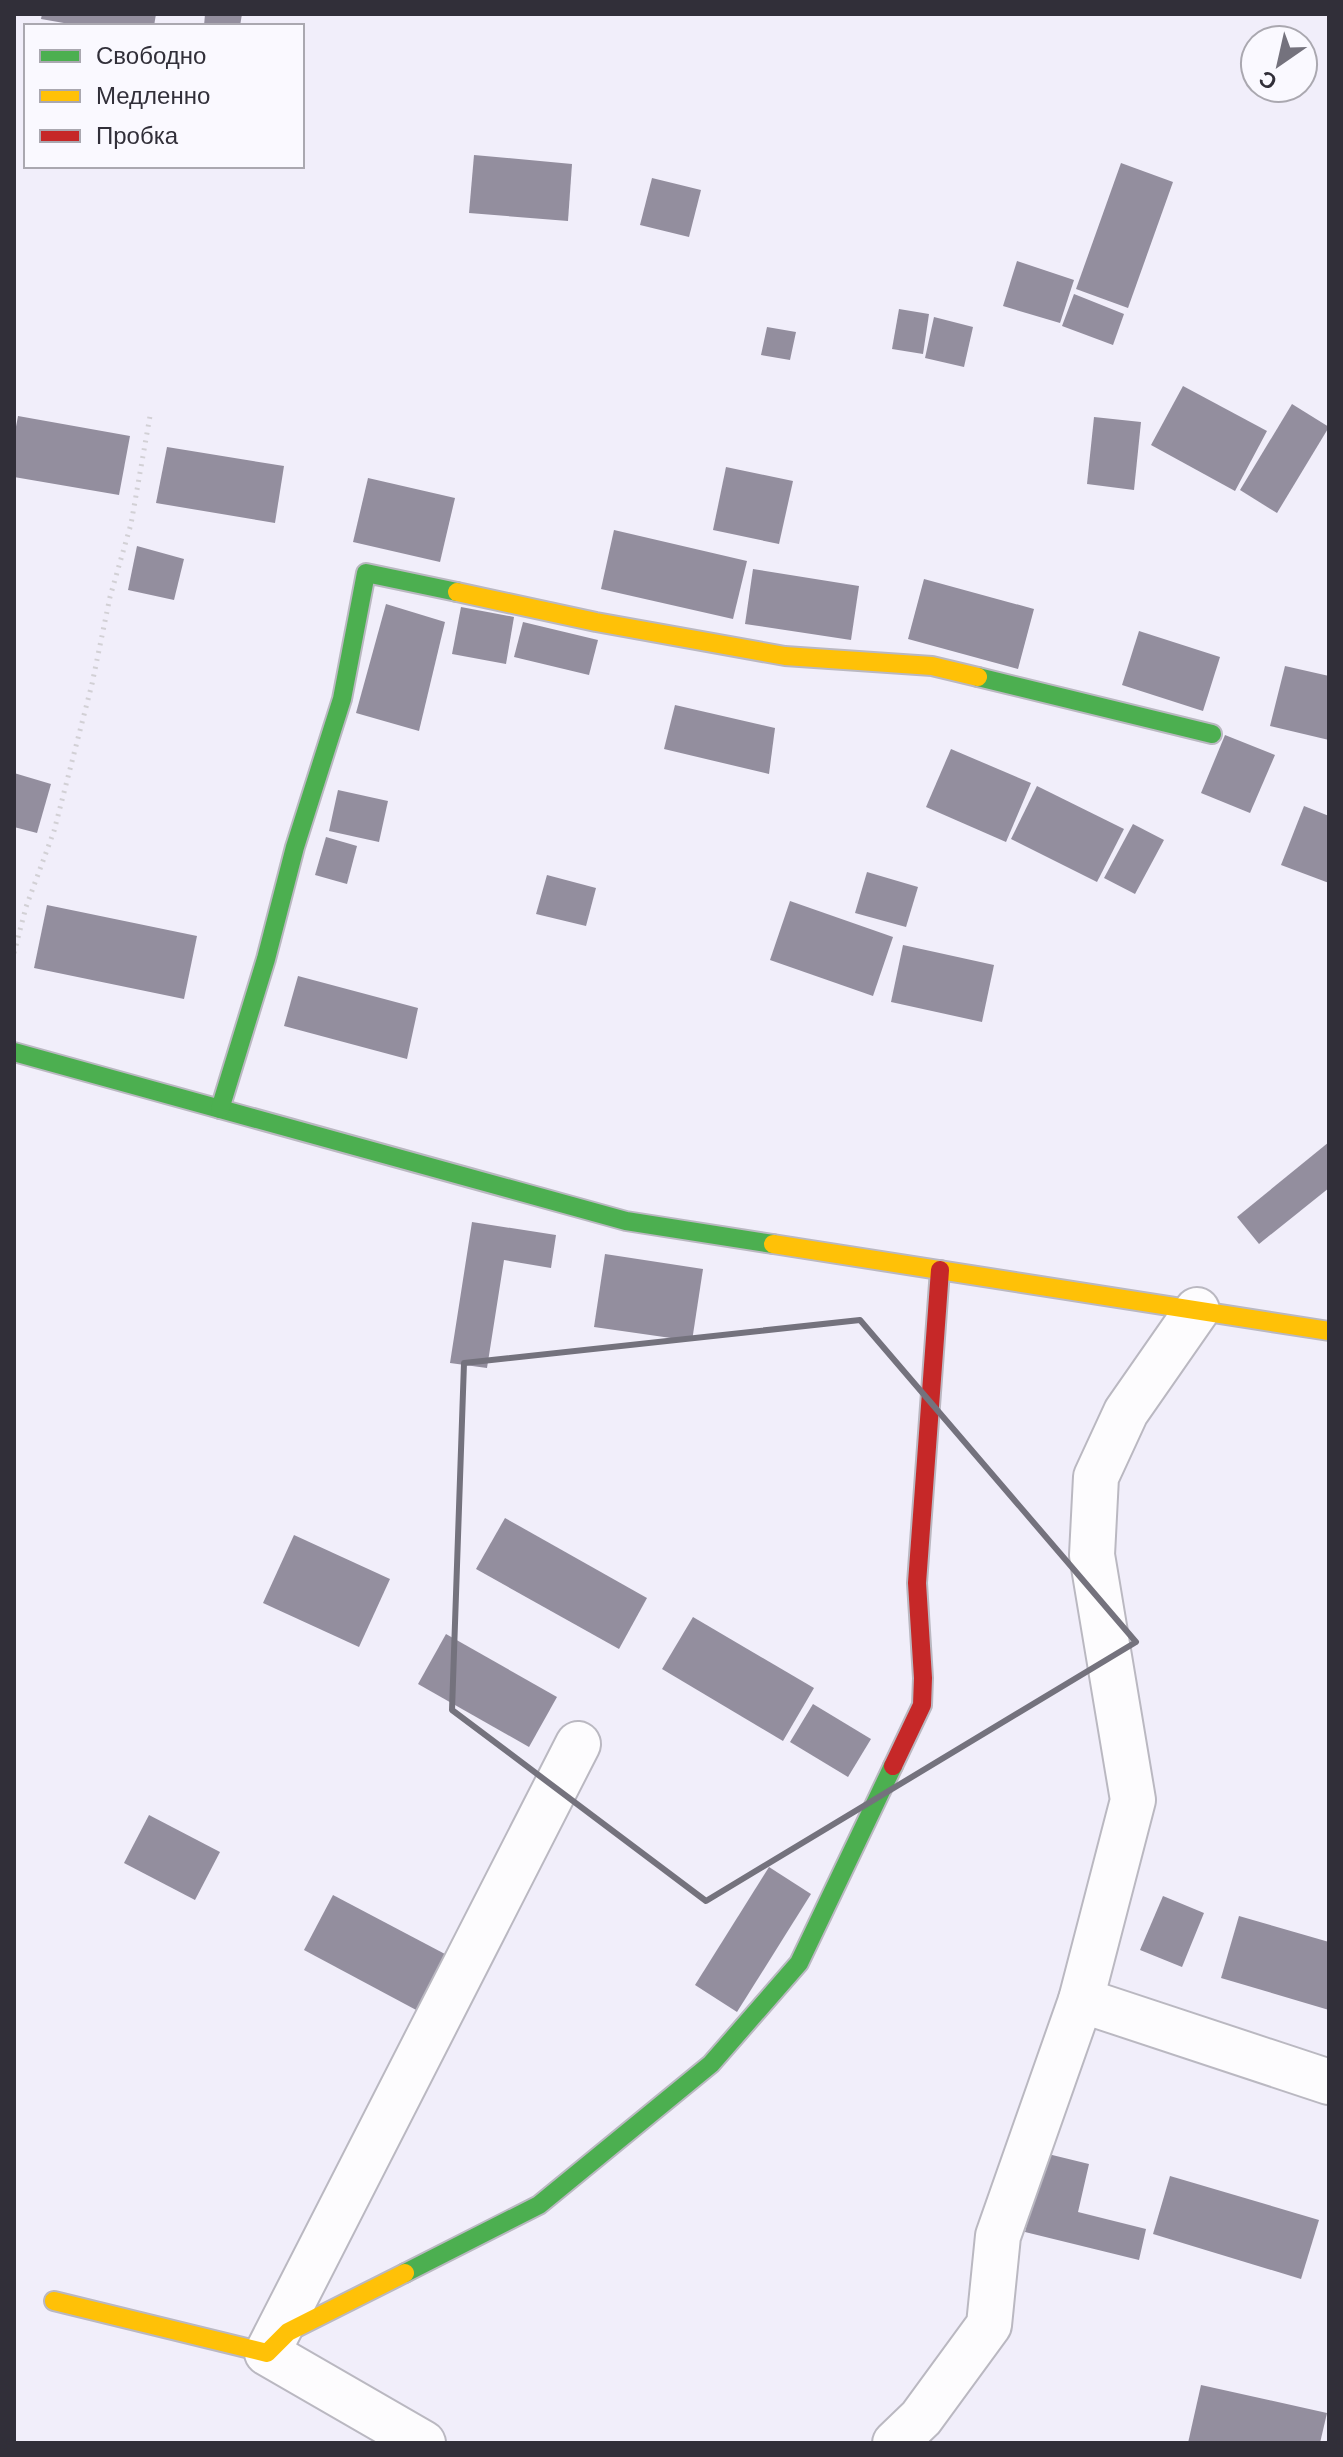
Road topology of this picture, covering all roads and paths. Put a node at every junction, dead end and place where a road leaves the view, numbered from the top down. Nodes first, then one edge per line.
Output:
1 (150, 416) dead end
2 (1212, 734) dead end
3 (14, 953) edge
4 (14, 1052) edge
5 (220, 1109) junction
6 (940, 1270) junction
7 (1197, 1310) junction
8 (1329, 1331) edge
9 (578, 1744) dead end
10 (1081, 2000) junction
11 (1329, 2082) edge
12 (54, 2301) dead end
13 (267, 2353) junction
14 (423, 2443) edge
15 (895, 2443) edge

1 - 3 path
2 - 5 street
4 - 5 street
5 - 6 street
6 - 7 street
6 - 13 street
7 - 8 street
7 - 10 street
9 - 13 street
10 - 11 street
10 - 15 street
12 - 13 street
13 - 14 street

